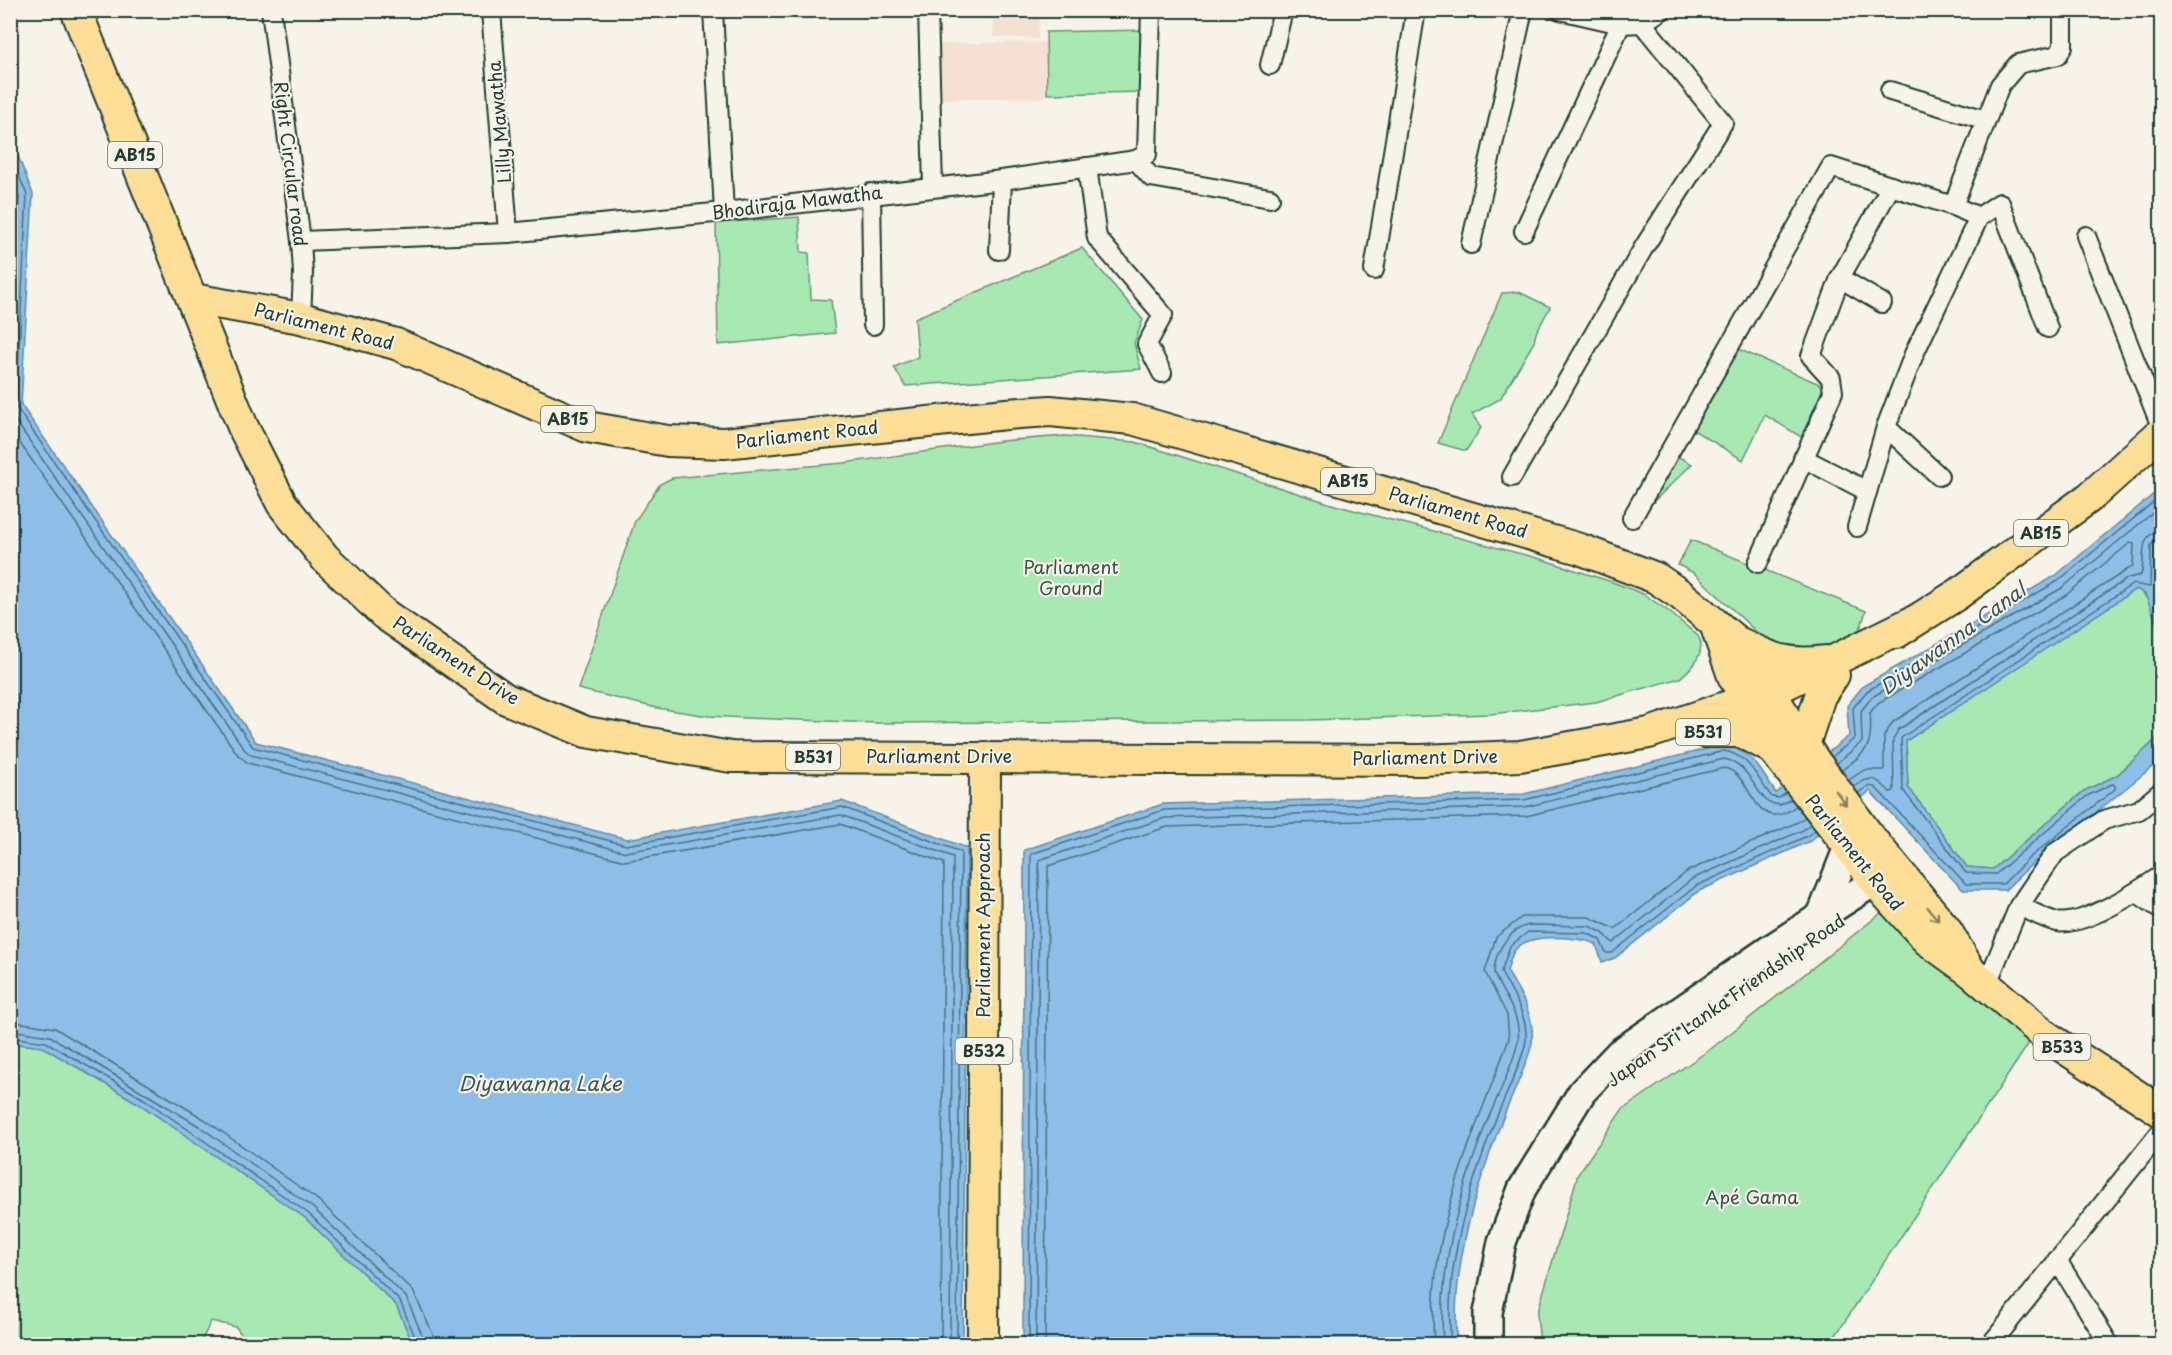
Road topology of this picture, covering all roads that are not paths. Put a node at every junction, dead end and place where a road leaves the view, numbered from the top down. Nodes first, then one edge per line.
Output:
1 (76, 10) edge
2 (270, 10) edge
3 (491, 10) edge
4 (713, 10) edge
5 (928, 10) edge
6 (1151, 10) edge
7 (1283, 10) edge
8 (1416, 10) edge
9 (1523, 10) edge
10 (1560, 10) edge
11 (1662, 10) edge
12 (2063, 10) edge
13 (1642, 23) junction
14 (1621, 24) junction
15 (1270, 65) dead end
16 (1890, 91) dead end
17 (1986, 120) junction
18 (1137, 160) junction
19 (1087, 167) junction
20 (1002, 180) junction
21 (1891, 186) junction
22 (933, 187) junction
23 (871, 193) junction
24 (1270, 198) dead end
25 (1953, 206) junction
26 (724, 212) junction
27 (1979, 217) junction
28 (1524, 231) dead end
29 (508, 232) junction
30 (2086, 236) dead end
31 (301, 242) junction
32 (1472, 244) dead end
33 (999, 250) dead end
34 (1374, 270) dead end
35 (1840, 278) junction
36 (193, 299) junction
37 (1882, 303) dead end
38 (301, 318) junction
39 (873, 325) dead end
40 (2048, 328) dead end
41 (1162, 374) dead end
42 (1886, 427) junction
43 (2162, 430) edge
44 (1803, 458) junction
45 (1939, 476) dead end
46 (1512, 477) dead end
47 (1867, 491) junction
48 (1632, 518) dead end
49 (1857, 527) dead end
50 (1758, 562) dead end
51 (1726, 633) junction
52 (1836, 667) junction
53 (1763, 705) junction
54 (1705, 732) junction
55 (1649, 733) junction
56 (1795, 756) junction
57 (992, 757) junction
58 (2162, 792) edge
59 (1852, 840) junction
60 (2162, 875) edge
61 (1890, 880) junction
62 (2136, 892) junction
63 (2019, 906) junction
64 (2162, 910) edge
65 (1820, 919) junction
66 (1978, 979) junction
67 (2162, 1112) edge
68 (2162, 1130) edge
69 (2057, 1260) junction
70 (983, 1344) edge
71 (999, 1344) edge
72 (1488, 1344) edge
73 (1505, 1344) edge
74 (1991, 1344) edge
75 (2109, 1344) edge

1 - 36 main road, AB15
2 - 31 street, Right Circular road
3 - 29 street, Lilly Mawatha
4 - 26 street
5 - 22 street
6 - 18 street
7 - 15 street
8 - 34 street
9 - 32 street
10 - 14 street
11 - 13 street
12 - 17 street
13 - 14 street
13 - 46 street
14 - 28 street
16 - 17 street
17 - 25 street
18 - 19 street, Bhodiraja Mawatha
18 - 24 street
19 - 20 street, Bhodiraja Mawatha
19 - 41 street
20 - 22 street, Bhodiraja Mawatha
20 - 33 street
21 - 25 street
21 - 35 street
21 - 48 street
22 - 23 street, Bhodiraja Mawatha
23 - 26 street, Bhodiraja Mawatha
23 - 39 street
25 - 27 street
26 - 29 street, Bhodiraja Mawatha
27 - 40 street
27 - 42 street
29 - 31 street, Bhodiraja Mawatha
30 - 43 street
31 - 38 street, Right Circular road
35 - 37 street
35 - 44 street
36 - 38 main road, Parliament Road / AB15
36 - 57 main road, Parliament Drive / B531
38 - 51 main road, Parliament Road / AB15
42 - 45 street
42 - 47 street
43 - 52 main road, AB15
44 - 47 street
44 - 50 street
47 - 49 street
51 - 52 main road
51 - 53 main road, Parliament Road
52 - 53 main road, AB15
52 - 56 main road
53 - 54 main road, Parliament Drive / B531
53 - 55 main road, Parliament Drive / B531
53 - 56 main road, Parliament Road / B533
54 - 55 main road, Parliament Drive / B531
54 - 56 main road, B531
55 - 57 main road, Parliament Drive / B531
56 - 59 main road, Parliament Road / B533
57 - 70 main road, Parliament Approach / B532
57 - 71 main road, Parliament Approach / B532
58 - 63 street
59 - 61 main road, Parliament Road / B533
59 - 65 main road
60 - 62 street
61 - 65 main road, Japan Sri Lanka Friendship Road
61 - 66 main road, Parliament Road / B533
61 - 73 main road, Japan Sri Lanka Friendship Road
62 - 63 street
62 - 64 street
63 - 66 street
65 - 72 main road, Japan Sri Lanka Friendship Road
66 - 67 main road, Parliament Road / B533
68 - 69 street
69 - 74 street
69 - 75 street

